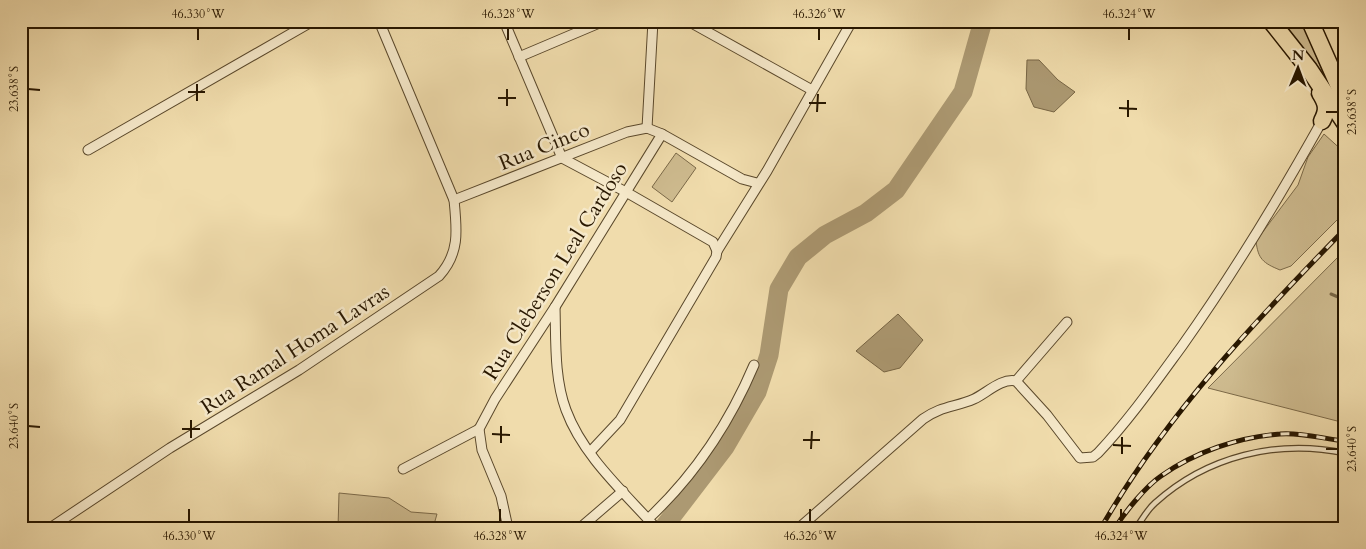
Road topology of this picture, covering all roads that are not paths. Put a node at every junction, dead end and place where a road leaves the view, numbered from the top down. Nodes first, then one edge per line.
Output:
1 (313, 21) edge
2 (380, 21) edge
3 (504, 21) edge
4 (604, 21) edge
5 (653, 21) edge
6 (688, 21) edge
7 (852, 21) edge
8 (1272, 21) edge
9 (1310, 21) edge
10 (519, 57) junction
11 (1308, 69) junction
12 (812, 90) junction
13 (1345, 100) edge
14 (1322, 121) junction
15 (1345, 123) edge
16 (647, 128) junction
17 (1345, 128) edge
18 (662, 134) junction
19 (88, 150) dead end
20 (562, 158) junction
21 (757, 183) junction
22 (626, 192) junction
23 (454, 200) junction
24 (715, 246) junction
25 (555, 307) junction
26 (1067, 322) dead end
27 (754, 365) dead end
28 (1016, 381) junction
29 (479, 429) junction
30 (590, 452) junction
31 (1345, 453) edge
32 (403, 469) dead end
33 (622, 491) junction
34 (648, 519) junction
35 (50, 528) edge
36 (508, 528) edge
37 (580, 528) edge
38 (656, 528) edge
39 (799, 528) edge
40 (1136, 528) edge

1 - 19 street
2 - 23 street, Rua Ramal Homa Lavras
3 - 10 street
4 - 10 street
5 - 16 street
6 - 12 street
7 - 12 street
8 - 11 highway
9 - 13 highway
10 - 20 street
11 - 14 highway
11 - 15 highway
12 - 21 street
14 - 17 highway
14 - 28 street
16 - 18 street
16 - 20 street, Rua Cinco
18 - 21 street
18 - 22 street, Rua Cleberson Leal Cardoso
20 - 22 street
20 - 23 street, Rua Cinco
21 - 24 street
22 - 24 street
22 - 25 street, Rua Cleberson Leal Cardoso
23 - 35 street, Rua Ramal Homa Lavras
24 - 30 street
25 - 29 street, Rua Cleberson Leal Cardoso
25 - 30 street
26 - 28 street
27 - 34 street
28 - 39 street
29 - 32 street
29 - 36 street
30 - 33 street
31 - 40 lane
33 - 34 street
33 - 37 street
34 - 38 street

